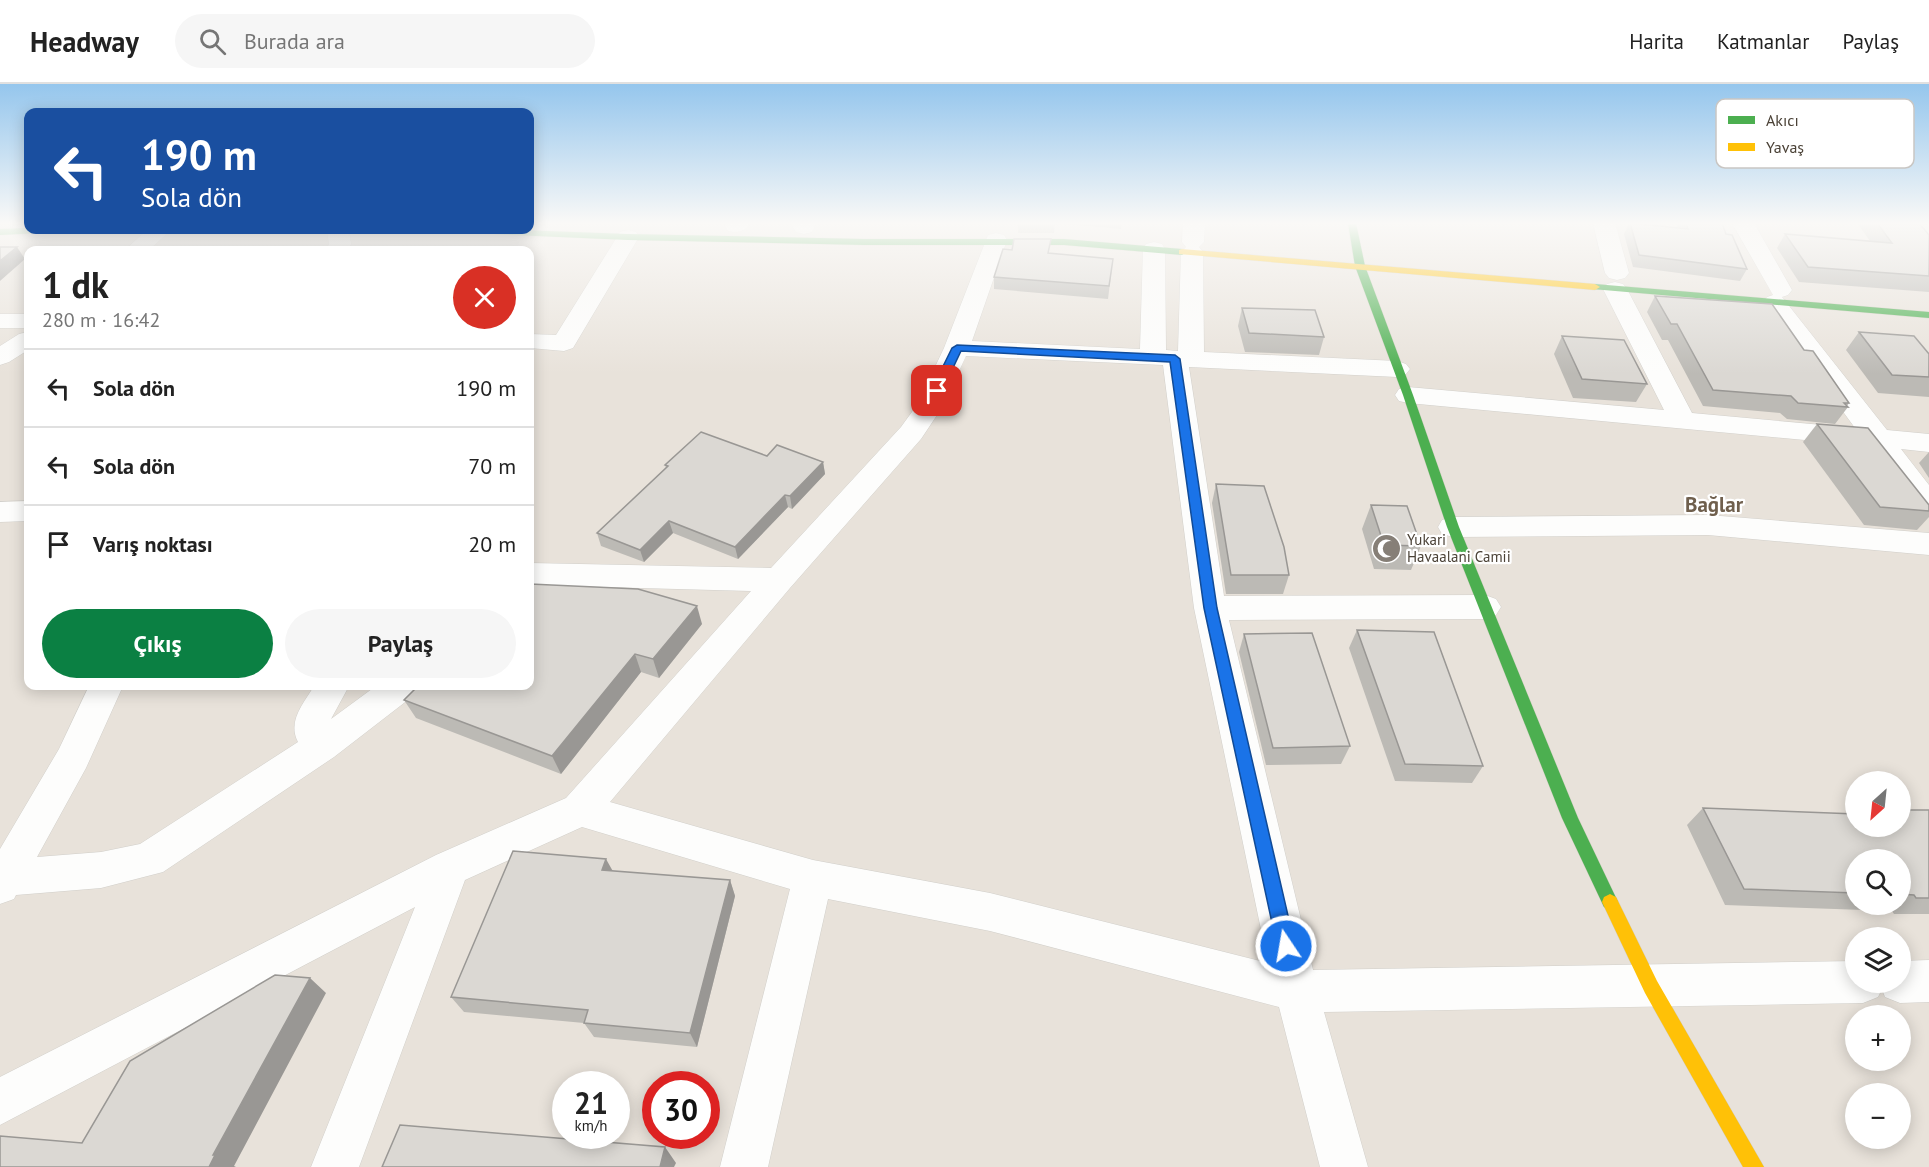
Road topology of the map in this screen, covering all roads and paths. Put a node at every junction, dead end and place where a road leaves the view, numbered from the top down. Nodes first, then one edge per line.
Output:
1 (606, 274) edge
2 (983, 274) edge
3 (1158, 274) edge
4 (1187, 274) edge
5 (1363, 274) edge
6 (1563, 274) edge
7 (1615, 274) edge
8 (1767, 274) edge
9 (1616, 277) junction
10 (1695, 281) dead end
11 (1777, 296) junction
12 (1929, 301) edge
13 (1929, 315) edge
14 (0, 321) edge
15 (24, 321) edge
16 (534, 341) edge
17 (24, 342) edge
18 (957, 348) junction
19 (0, 357) edge
20 (1173, 358) junction
21 (1397, 369) junction
22 (1408, 394) junction
23 (1682, 420) junction
24 (1876, 438) junction
25 (1929, 443) edge
26 (1929, 506) edge
27 (24, 511) edge
28 (0, 512) edge
29 (1453, 527) junction
30 (1929, 544) edge
31 (534, 574) edge
32 (779, 580) junction
33 (1485, 607) junction
34 (1210, 608) junction
35 (104, 690) edge
36 (330, 690) edge
37 (396, 690) edge
38 (321, 746) junction
39 (580, 810) junction
40 (450, 868) junction
41 (813, 878) junction
42 (2, 882) edge
43 (1929, 981) edge
44 (1845, 982) edge
45 (1911, 982) edge
46 (1651, 987) junction
47 (1296, 991) junction
48 (0, 1102) edge
49 (335, 1167) edge
50 (744, 1167) edge
51 (1344, 1167) edge
52 (1754, 1167) edge

1 - 16 street
2 - 18 street
3 - 20 street
4 - 20 street
5 - 21 main road
6 - 9 main road
7 - 9 street
8 - 11 street
9 - 11 main road
9 - 23 street
10 - 11 main road
11 - 12 main road
11 - 13 main road
11 - 24 street
14 - 15 street
17 - 19 street
18 - 20 street
18 - 32 street
20 - 21 street
20 - 34 street
21 - 22 main road
22 - 23 street
22 - 29 main road
23 - 24 street
24 - 25 street
24 - 26 street
27 - 28 street
29 - 30 street
29 - 33 main road
31 - 32 street
32 - 39 street
33 - 34 street
33 - 46 main road
34 - 47 street
35 - 42 street
36 - 38 street
37 - 38 street
38 - 42 street
39 - 40 street
39 - 41 street
40 - 48 street
40 - 49 street
41 - 47 street
41 - 50 street
43 - 45 street
44 - 46 street
46 - 47 street
46 - 52 main road
47 - 51 street

